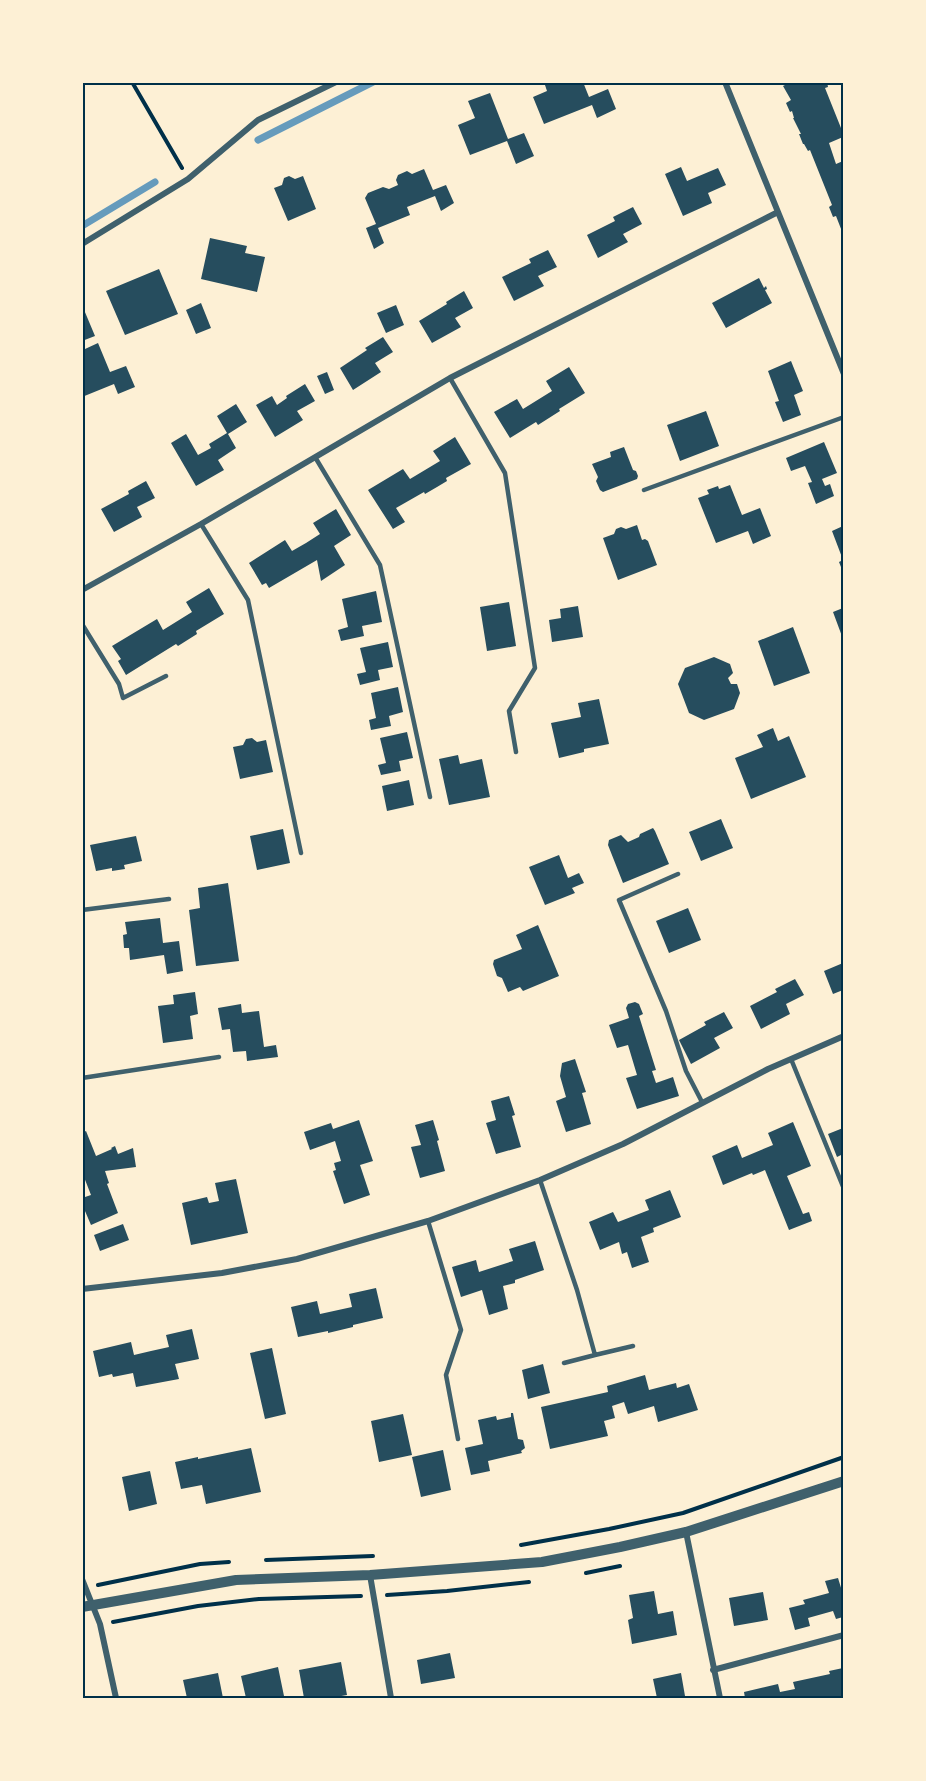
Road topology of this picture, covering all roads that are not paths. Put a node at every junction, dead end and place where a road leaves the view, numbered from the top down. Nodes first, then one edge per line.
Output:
1 (336, 82) edge
2 (725, 82) edge
3 (778, 212) junction
4 (82, 244) edge
5 (843, 374) edge
6 (450, 378) junction
7 (843, 417) edge
8 (315, 458) junction
9 (644, 490) dead end
10 (201, 524) junction
11 (82, 590) edge
12 (82, 624) edge
13 (166, 676) dead end
14 (516, 752) dead end
15 (430, 797) dead end
16 (301, 853) dead end
17 (678, 874) dead end
18 (169, 899) dead end
19 (82, 910) edge
20 (843, 1036) edge
21 (219, 1057) dead end
22 (791, 1059) junction
23 (82, 1078) edge
24 (702, 1102) junction
25 (540, 1180) junction
26 (843, 1190) edge
27 (428, 1221) junction
28 (82, 1289) edge
29 (633, 1346) dead end
30 (595, 1355) junction
31 (564, 1363) dead end
32 (458, 1440) dead end
33 (843, 1481) edge
34 (686, 1532) junction
35 (370, 1575) junction
36 (82, 1579) edge
37 (88, 1606) edge
38 (843, 1635) edge
39 (713, 1670) junction
40 (116, 1698) edge
41 (391, 1698) edge
42 (720, 1698) edge

1 - 4 street
2 - 3 street
3 - 5 street
3 - 6 street
6 - 8 street
6 - 14 lane
7 - 9 lane
8 - 10 street
8 - 15 lane
10 - 11 street
10 - 16 lane
12 - 13 lane
17 - 24 lane
18 - 19 lane
20 - 22 street
21 - 23 lane
22 - 24 street
22 - 26 lane
24 - 25 street
25 - 27 street
25 - 30 lane
27 - 28 street
27 - 32 lane
29 - 30 lane
30 - 31 lane
33 - 34 street
34 - 35 street
34 - 39 street
35 - 37 street
35 - 41 street
36 - 37 street
37 - 40 street
38 - 39 street
39 - 42 street

